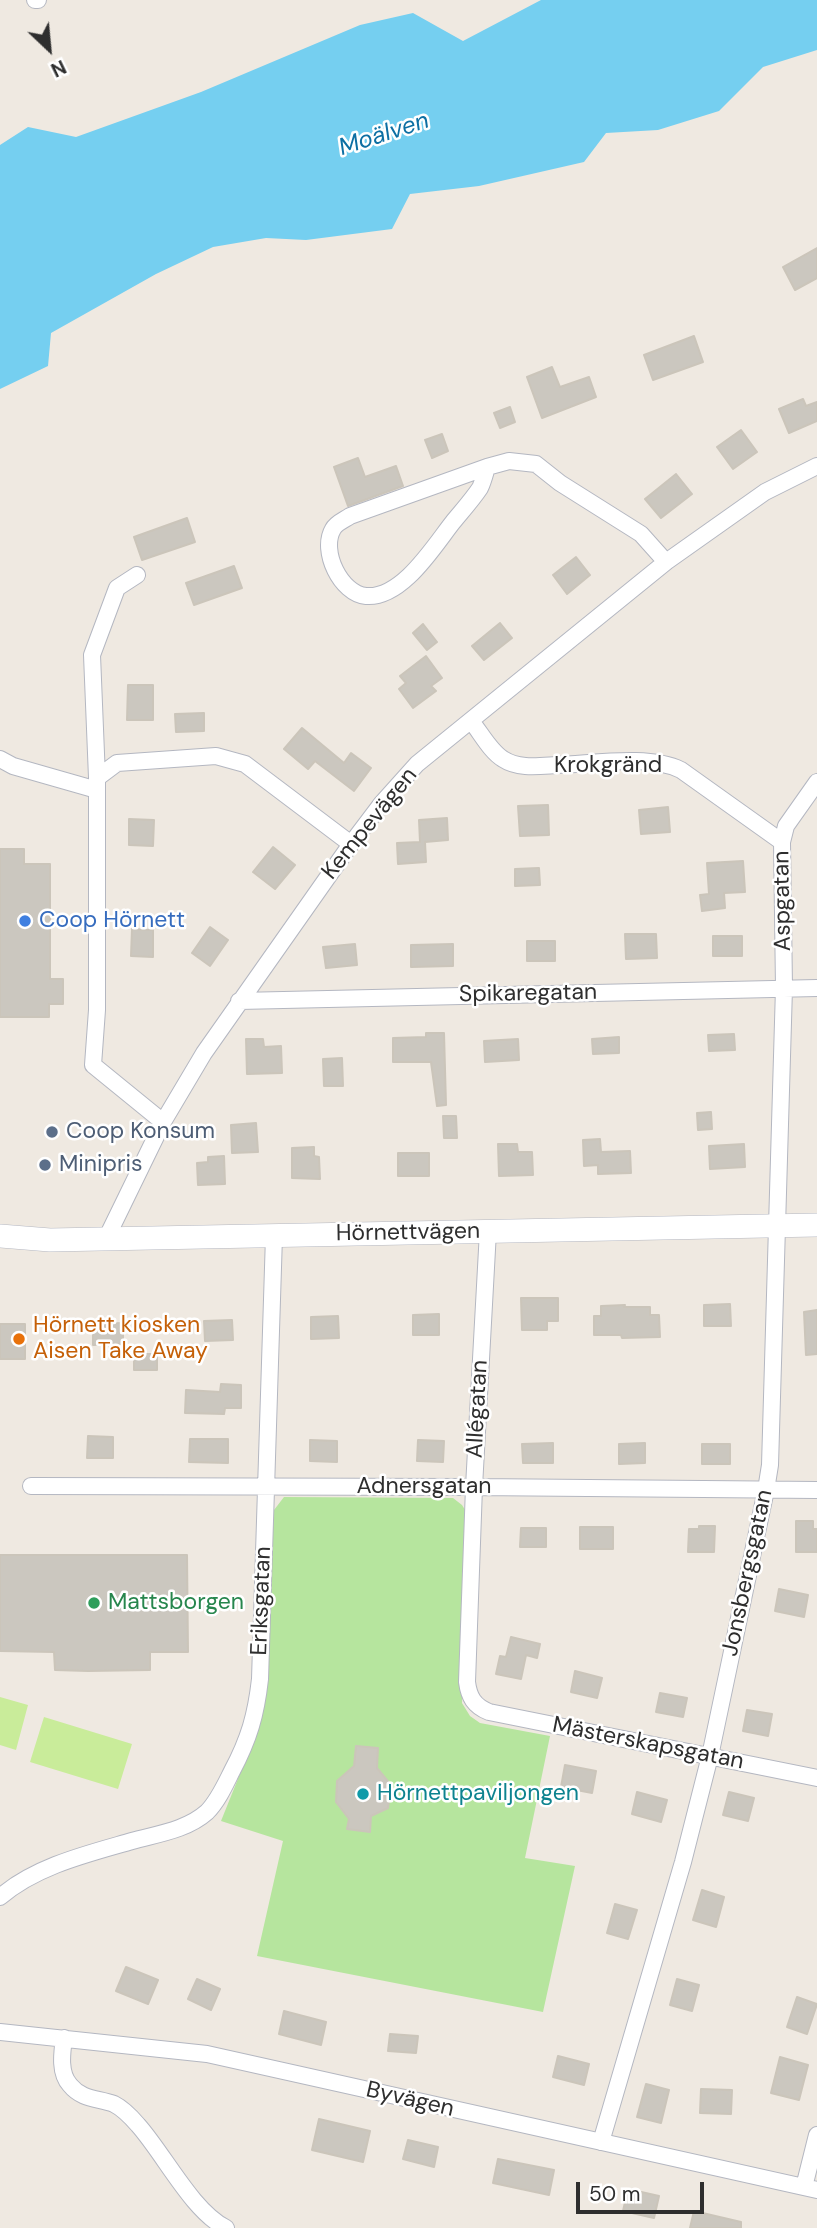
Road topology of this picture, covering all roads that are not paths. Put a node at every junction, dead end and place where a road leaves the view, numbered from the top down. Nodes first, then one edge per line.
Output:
1 (817, 466) edge
2 (487, 467) junction
3 (666, 562) junction
4 (137, 575) dead end
5 (471, 721) junction
6 (0, 759) edge
7 (817, 782) edge
8 (97, 784) junction
9 (782, 842) junction
10 (351, 844) junction
11 (784, 988) junction
12 (817, 988) edge
13 (239, 1001) junction
14 (163, 1122) junction
15 (817, 1225) edge
16 (776, 1226) junction
17 (488, 1231) junction
18 (0, 1236) edge
19 (274, 1236) junction
20 (106, 1239) junction
21 (50, 1240) junction
22 (0, 1251) edge
23 (31, 1486) dead end
24 (474, 1487) junction
25 (266, 1488) junction
26 (766, 1490) junction
27 (817, 1490) edge
28 (479, 1708) joint
29 (710, 1756) junction
30 (817, 1778) edge
31 (0, 1897) edge
32 (0, 2032) edge
33 (64, 2038) junction
34 (817, 2135) edge
35 (601, 2142) junction
36 (811, 2188) edge
37 (226, 2228) edge

1 - 3 street, Kempevägen
2 - 2 street
2 - 3 street
3 - 5 street, Kempevägen
4 - 8 street
5 - 9 street, Krokgränd
5 - 10 street, Kempevägen
6 - 8 street
7 - 9 street, Aspgatan
8 - 10 street
8 - 14 street
9 - 11 street, Aspgatan
10 - 13 street, Kempevägen
11 - 12 street, Spikaregatan
11 - 13 street, Spikaregatan
11 - 16 street, Jonsbergsgatan
13 - 14 street, Kempevägen
14 - 20 street, Kempevägen
15 - 16 street, Hörnettvägen
16 - 17 street, Hörnettvägen
16 - 26 street, Jonsbergsgatan
17 - 19 street, Hörnettvägen
17 - 24 street, Allégatan
18 - 21 street, Hörnettvägen
19 - 20 street, Hörnettvägen
19 - 25 street, Eriksgatan
20 - 21 street, Hörnettvägen
21 - 22 street
23 - 25 street, Adnersgatan
24 - 25 street, Adnersgatan
24 - 26 street, Adnersgatan
24 - 28 street, Allégatan
25 - 31 street, Eriksgatan
26 - 27 street, Adnersgatan
26 - 29 street, Jonsbergsgatan
28 - 29 street, Mästerskapsgatan
29 - 30 street, Mästerskapsgatan
29 - 35 street, Jonsbergsgatan
32 - 33 street, Byvägen
33 - 35 street, Byvägen
33 - 37 street
34 - 36 street
35 - 36 street, Byvägen

